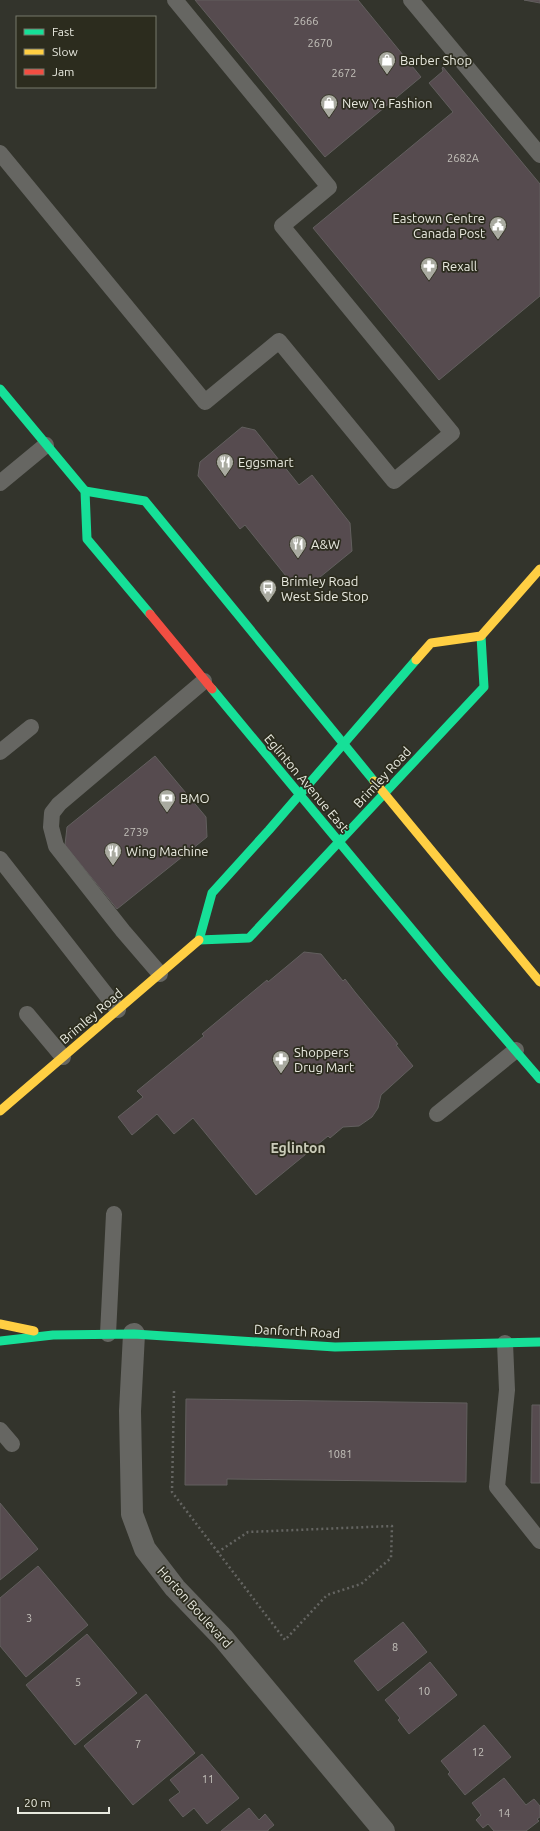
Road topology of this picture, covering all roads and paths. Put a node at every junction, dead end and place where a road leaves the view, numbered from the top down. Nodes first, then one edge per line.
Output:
1 (175, 0) edge
2 (412, 0) edge
3 (0, 153) edge
4 (540, 155) edge
5 (0, 389) edge
6 (46, 445) junction
7 (0, 483) edge
8 (85, 491) junction
9 (540, 569) edge
10 (481, 636) junction
11 (204, 680) junction
12 (32, 726) dead end
13 (343, 744) junction
14 (0, 752) edge
15 (298, 794) junction
16 (384, 794) junction
17 (339, 842) junction
18 (0, 859) edge
19 (200, 940) junction
20 (160, 974) junction
21 (540, 982) edge
22 (118, 1010) junction
23 (27, 1014) dead end
24 (516, 1050) junction
25 (63, 1057) junction
26 (540, 1079) edge
27 (0, 1111) edge
28 (437, 1114) dead end
29 (114, 1214) dead end
30 (0, 1324) edge
31 (108, 1334) junction
32 (134, 1334) junction
33 (53, 1335) junction
34 (0, 1341) edge
35 (540, 1342) edge
36 (505, 1343) junction
37 (174, 1391) dead end
38 (0, 1430) edge
39 (12, 1444) dead end
40 (540, 1541) edge
41 (218, 1552) junction
42 (384, 1831) edge

1 - 3 lane
2 - 4 lane
5 - 6 main road
6 - 7 lane
6 - 8 main road
8 - 11 main road, Eglinton Avenue East
8 - 13 main road
9 - 10 main road
10 - 13 main road
10 - 16 main road, Brimley Road
11 - 15 main road, Eglinton Avenue East
11 - 20 lane
12 - 14 lane
13 - 15 main road
13 - 16 main road
15 - 17 main road, Eglinton Avenue East
15 - 19 main road
16 - 17 main road, Brimley Road
16 - 21 main road
17 - 19 main road, Brimley Road
17 - 24 main road, Eglinton Avenue East
18 - 22 lane
19 - 20 main road, Brimley Road
20 - 22 main road, Brimley Road
22 - 25 main road, Brimley Road
23 - 25 lane
24 - 26 main road, Eglinton Avenue East
24 - 28 lane
25 - 27 main road, Brimley Road
29 - 31 lane
30 - 33 main road, Danforth Road
31 - 32 main road, Danforth Road
31 - 33 main road, Danforth Road
32 - 36 main road, Danforth Road
32 - 42 street, Horton Boulevard
33 - 34 main road, Danforth Road
35 - 36 main road, Danforth Road
36 - 40 lane
37 - 41 path
38 - 39 lane
41 - 41 path

